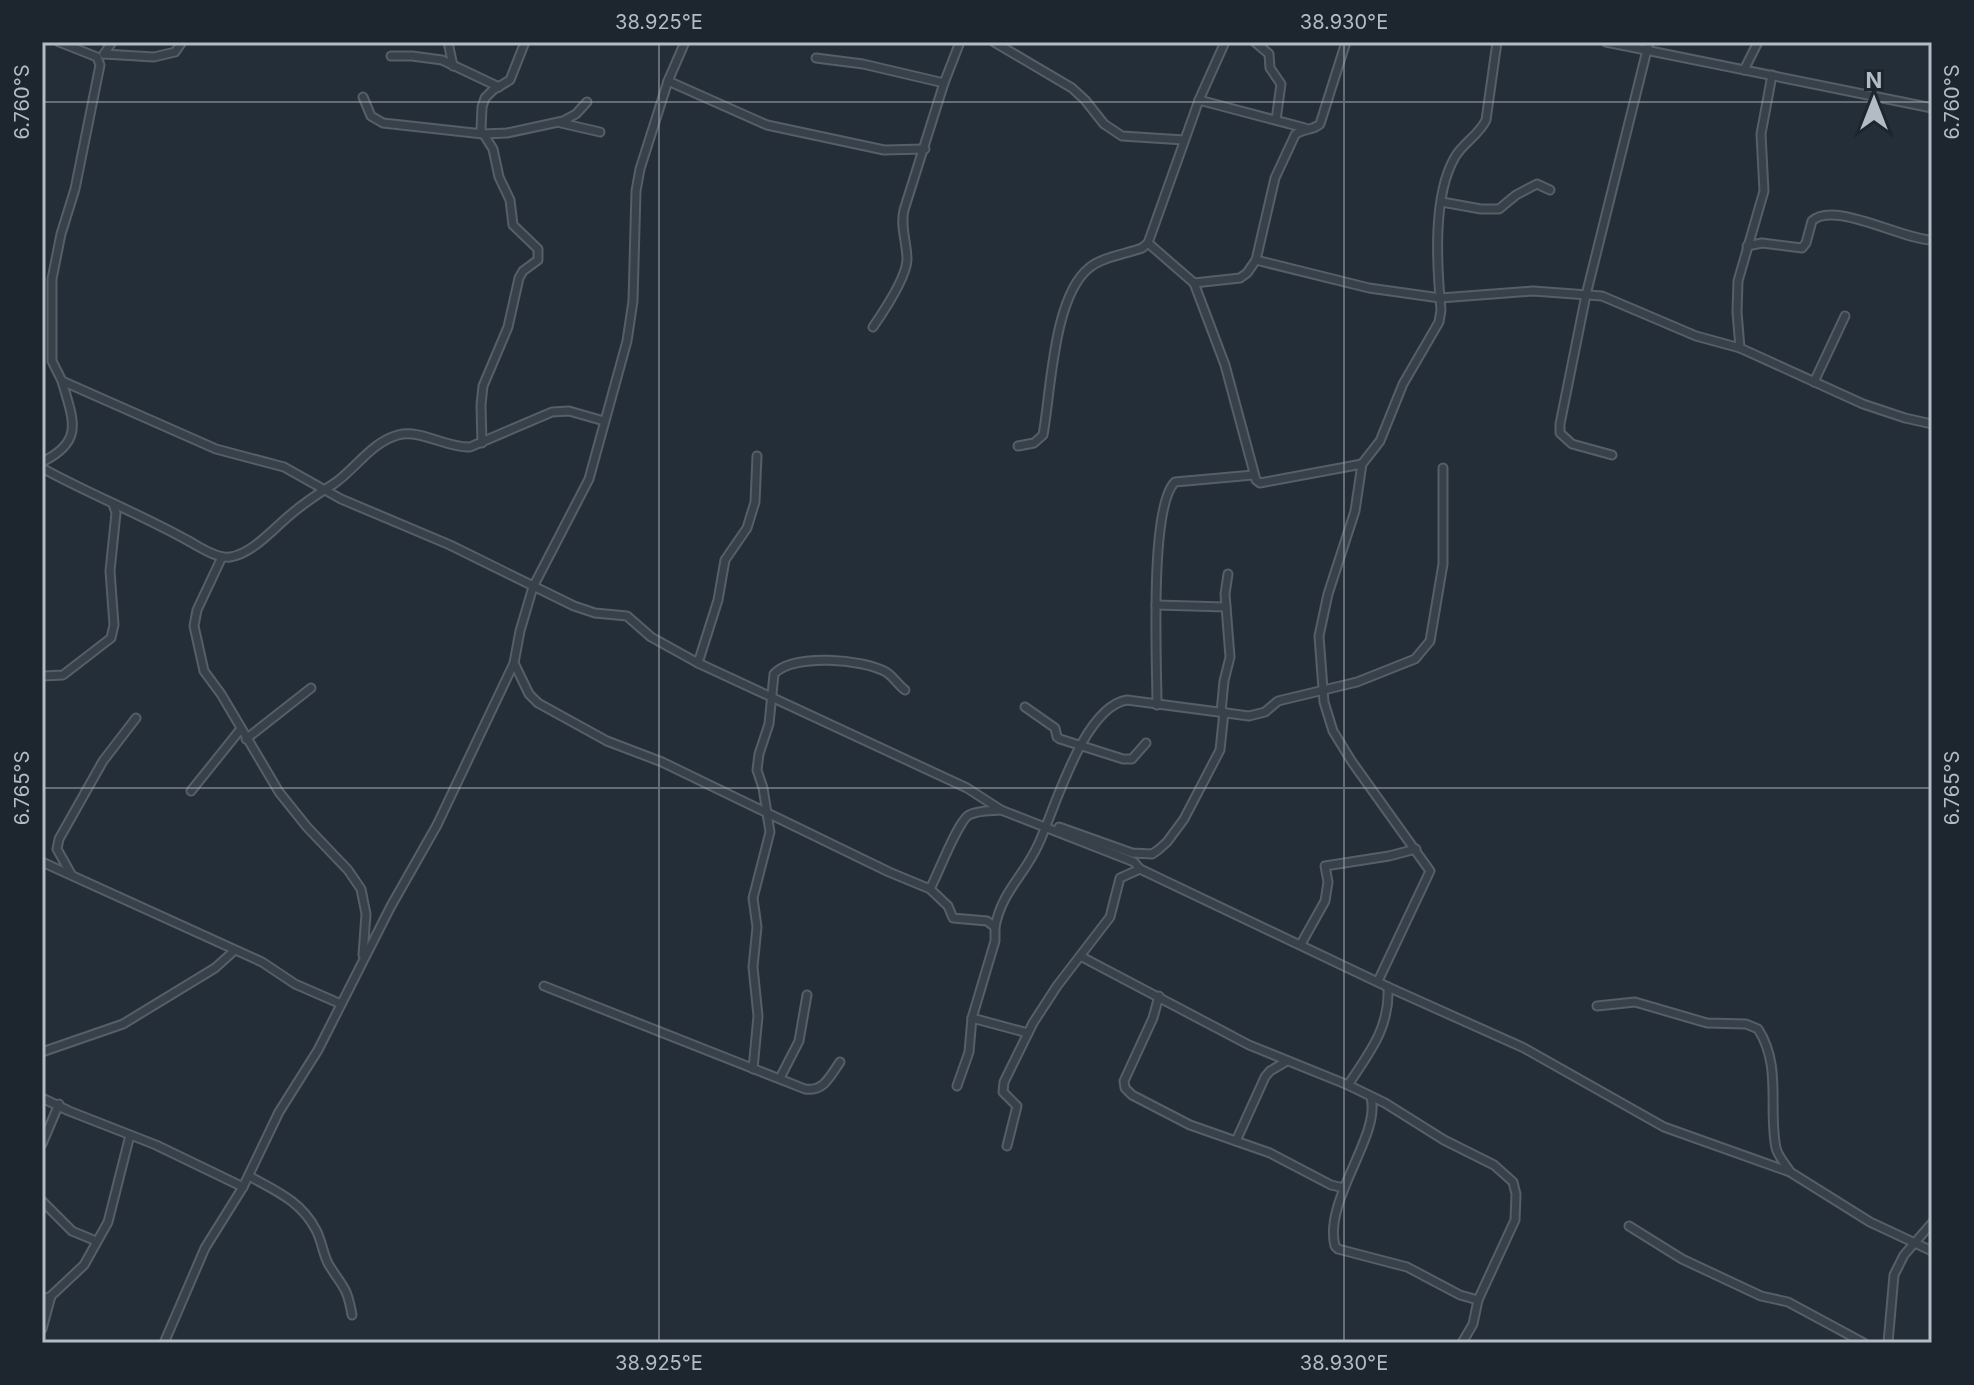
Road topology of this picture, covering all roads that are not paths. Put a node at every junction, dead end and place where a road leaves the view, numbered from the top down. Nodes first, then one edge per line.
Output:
1 (59, 42) edge
2 (112, 42) edge
3 (182, 42) edge
4 (448, 42) edge
5 (525, 42) edge
6 (685, 42) edge
7 (960, 42) edge
8 (994, 42) edge
9 (1225, 42) edge
10 (1255, 42) edge
11 (1497, 42) edge
12 (1606, 42) edge
13 (1758, 42) edge
14 (1348, 43) edge
15 (1648, 46) edge
16 (102, 56) junction
17 (391, 56) dead end
18 (816, 58) dead end
19 (453, 66) junction
20 (1744, 70) junction
21 (1772, 75) junction
22 (668, 81) junction
23 (944, 83) junction
24 (499, 87) junction
25 (363, 97) dead end
26 (1199, 100) junction
27 (587, 102) dead end
28 (1932, 108) edge
29 (1276, 120) junction
30 (555, 123) junction
31 (1308, 129) junction
32 (600, 132) dead end
33 (483, 134) junction
34 (1184, 140) junction
35 (925, 149) junction
36 (1550, 190) dead end
37 (1442, 202) junction
38 (1932, 240) edge
39 (1148, 243) junction
40 (1747, 246) junction
41 (1256, 260) junction
42 (1194, 283) junction
43 (1588, 291) junction
44 (1440, 298) junction
45 (1845, 316) dead end
46 (873, 327) dead end
47 (1740, 348) junction
48 (42, 357) edge
49 (52, 361) junction
50 (62, 381) junction
51 (1814, 382) junction
52 (604, 421) junction
53 (1932, 424) edge
54 (482, 443) junction
55 (1018, 446) dead end
56 (1612, 455) dead end
57 (757, 456) dead end
58 (42, 462) edge
59 (1362, 464) junction
60 (42, 468) edge
61 (1443, 468) dead end
62 (1253, 475) junction
63 (325, 489) junction
64 (113, 504) junction
65 (222, 557) junction
66 (1228, 574) dead end
67 (533, 587) junction
68 (1156, 605) junction
69 (1226, 607) junction
70 (514, 663) junction
71 (698, 663) junction
72 (42, 676) edge
73 (311, 688) dead end
74 (1322, 689) junction
75 (905, 690) dead end
76 (770, 697) junction
77 (1157, 705) junction
78 (1025, 707) dead end
79 (1223, 712) junction
80 (136, 718) dead end
81 (240, 730) junction
82 (246, 739) junction
83 (1146, 743) dead end
84 (1082, 745) junction
85 (191, 791) dead end
86 (1001, 810) junction
87 (765, 812) junction
88 (1045, 824) junction
89 (1416, 849) junction
90 (42, 862) edge
91 (1140, 869) junction
92 (72, 876) junction
93 (930, 889) junction
94 (995, 927) junction
95 (1301, 944) junction
96 (235, 950) junction
97 (1082, 957) junction
98 (362, 961) junction
99 (1378, 981) junction
100 (544, 986) dead end
101 (1388, 987) junction
102 (807, 995) dead end
103 (1159, 996) junction
104 (341, 1004) junction
105 (1597, 1006) dead end
106 (972, 1018) junction
107 (1028, 1033) junction
108 (42, 1052) edge
109 (1287, 1061) junction
110 (840, 1062) dead end
111 (753, 1069) junction
112 (780, 1078) junction
113 (1348, 1085) junction
114 (957, 1086) dead end
115 (42, 1098) edge
116 (1371, 1098) junction
117 (59, 1104) junction
118 (130, 1135) junction
119 (1236, 1141) junction
120 (42, 1144) edge
121 (1007, 1146) dead end
122 (1790, 1172) junction
123 (249, 1176) junction
124 (243, 1187) junction
125 (1344, 1188) junction
126 (42, 1201) edge
127 (1932, 1223) edge
128 (1629, 1226) dead end
129 (96, 1241) junction
130 (1915, 1245) junction
131 (1932, 1251) edge
132 (46, 1298) edge
133 (1478, 1300) junction
134 (352, 1315) dead end
135 (42, 1329) edge
136 (164, 1343) edge
137 (1462, 1343) edge
138 (1864, 1343) edge
139 (1888, 1343) edge

1 - 16 street
2 - 16 street
3 - 16 street
4 - 19 street
5 - 24 street
6 - 22 street
7 - 23 street
8 - 34 street
9 - 26 street
10 - 29 street
11 - 37 street
12 - 15 street
13 - 20 street
14 - 31 street
15 - 20 street
15 - 43 street
16 - 49 street
17 - 19 street
18 - 23 street
19 - 24 street
20 - 21 street
21 - 28 street
21 - 40 street
22 - 35 street
22 - 52 street
23 - 35 street
24 - 33 street
25 - 33 street
26 - 29 street
26 - 34 street
27 - 30 street
29 - 31 street
30 - 32 street
30 - 33 street
31 - 41 street
33 - 54 street
34 - 39 street
35 - 46 street
36 - 37 street
37 - 44 street
38 - 40 street
39 - 42 street
39 - 55 street
40 - 47 street
41 - 42 street
41 - 44 street
42 - 62 street
43 - 44 street
43 - 47 street
43 - 56 street
44 - 59 street
45 - 51 street
47 - 51 street
48 - 49 street
49 - 50 street
50 - 58 street
50 - 63 street
51 - 53 street
52 - 54 street
52 - 67 street
54 - 63 street
57 - 71 street
59 - 62 street
59 - 74 street
60 - 64 street
61 - 74 street
62 - 68 street
63 - 65 street
63 - 67 street
64 - 65 street
64 - 72 street
65 - 81 street
66 - 69 street
67 - 70 street
67 - 71 street
68 - 69 street
68 - 77 street
69 - 79 street
70 - 87 street
70 - 98 street
71 - 76 street
73 - 82 street
74 - 79 street
74 - 89 street
75 - 76 street
76 - 86 street
76 - 87 street
77 - 79 street
77 - 84 street
78 - 84 street
79 - 88 street
80 - 92 street
81 - 82 street
81 - 85 street
82 - 98 street
83 - 84 street
84 - 88 street
86 - 88 street
86 - 93 street
87 - 93 street
87 - 111 street
88 - 91 street
88 - 94 street
89 - 95 street
89 - 99 street
90 - 92 street
91 - 95 street
91 - 97 street
92 - 96 street
93 - 94 street
94 - 106 street
95 - 99 street
96 - 104 street
96 - 108 street
97 - 103 street
97 - 107 street
98 - 104 street
99 - 101 street
100 - 111 street
101 - 113 street
101 - 122 street
102 - 112 street
103 - 109 street
103 - 119 street
104 - 123 street
105 - 122 street
106 - 107 street
106 - 114 street
107 - 121 street
109 - 113 street
109 - 119 street
110 - 112 street
111 - 112 street
113 - 116 street
115 - 117 street
116 - 125 street
116 - 133 street
117 - 118 street
117 - 120 street
118 - 124 street
118 - 129 street
119 - 125 street
122 - 130 street
123 - 124 street
123 - 134 street
124 - 136 street
125 - 133 street
126 - 129 street
127 - 130 street
128 - 138 street
129 - 132 street
130 - 131 street
130 - 139 street
132 - 135 street
133 - 137 street

